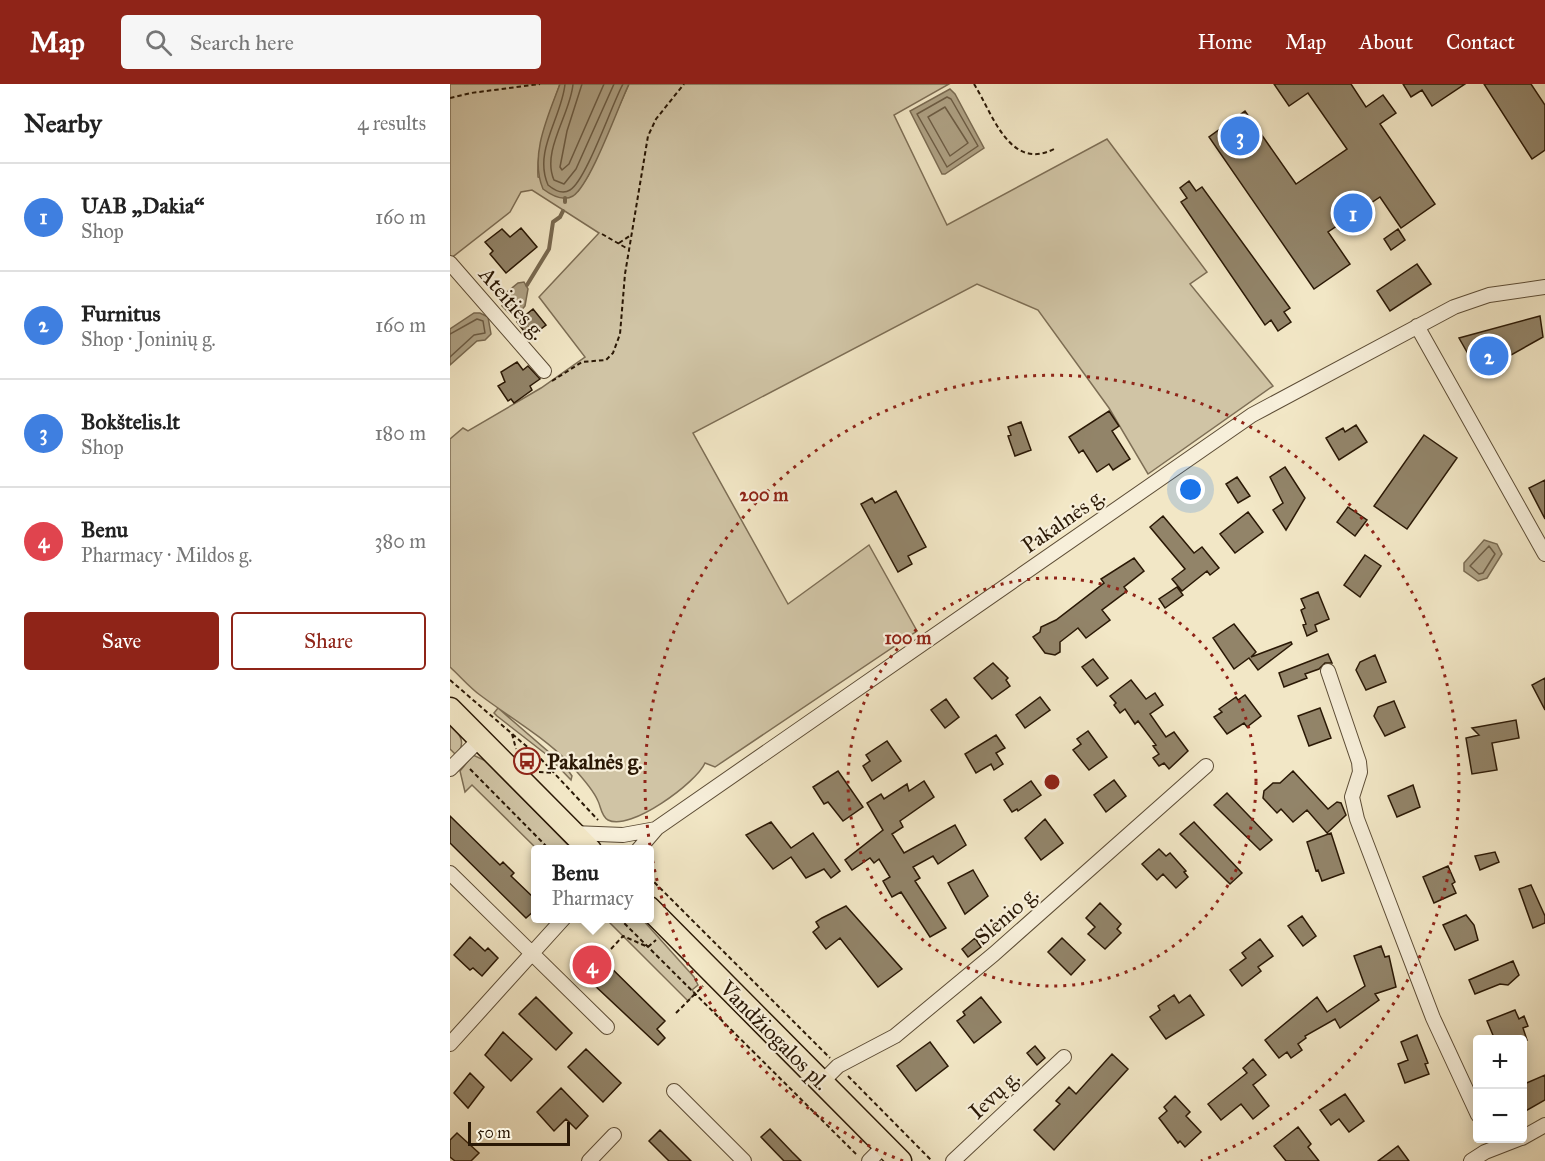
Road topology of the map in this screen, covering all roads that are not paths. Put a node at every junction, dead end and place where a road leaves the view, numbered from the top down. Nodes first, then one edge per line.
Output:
1 (450, 263) edge
2 (1545, 287) edge
3 (1417, 326) junction
4 (544, 371) road end
5 (1545, 554) edge
6 (1328, 671) dead end
7 (450, 709) edge
8 (480, 739) junction
9 (455, 764) edge
10 (1206, 766) dead end
11 (657, 828) junction
12 (573, 833) junction
13 (586, 845) edge
14 (642, 845) edge
15 (450, 873) edge
16 (654, 913) edge
17 (560, 923) edge
18 (533, 953) junction
19 (607, 1028) dead end
20 (450, 1044) edge
21 (1064, 1057) dead end
22 (830, 1074) junction
23 (674, 1091) dead end
24 (1473, 1104) edge
25 (1545, 1125) edge
26 (1527, 1135) edge
27 (614, 1136) dead end
28 (1491, 1144) edge
29 (879, 1157) edge
30 (589, 1161) edge
31 (744, 1161) edge
32 (953, 1161) edge
33 (1472, 1161) edge

1 - 4 street, Ateities g.
2 - 3 street, Pakalnės g.
3 - 5 street
3 - 11 street, Pakalnės g.
6 - 24 street
7 - 8 main road
8 - 9 street
8 - 12 main road
10 - 22 street, Slėnio g.
11 - 12 street
11 - 14 street, Pakalnės g.
12 - 13 main road
15 - 18 street
16 - 22 main road, Vandžiogalos pl.
17 - 18 street
18 - 19 street
18 - 20 street
21 - 32 street, Ievų g.
22 - 29 main road, Vandžiogalos pl.
23 - 31 street
25 - 26 street
27 - 30 street
28 - 33 street

